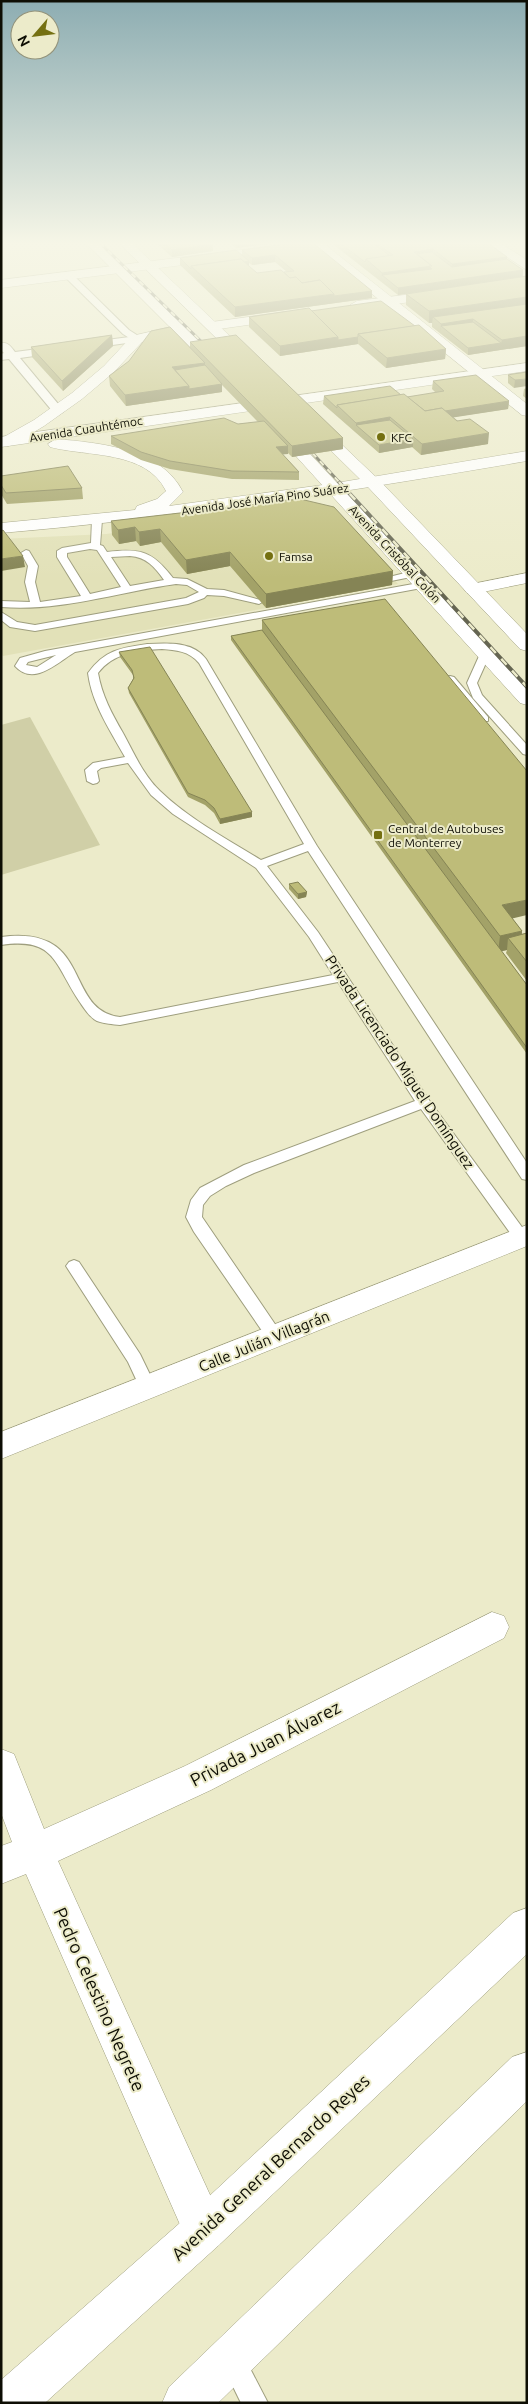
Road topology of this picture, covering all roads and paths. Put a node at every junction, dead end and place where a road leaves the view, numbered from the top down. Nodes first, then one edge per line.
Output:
1 (122, 355) edge
2 (206, 355) edge
3 (242, 355) edge
4 (454, 355) edge
5 (6, 356) edge
6 (527, 367) edge
7 (260, 373) edge
8 (478, 374) junction
9 (228, 377) edge
10 (274, 387) edge
11 (242, 391) edge
12 (288, 400) junction
13 (256, 405) junction
14 (58, 411) junction
15 (527, 412) edge
16 (4, 442) edge
17 (527, 456) edge
18 (373, 483) junction
19 (336, 489) junction
20 (116, 519) junction
21 (97, 520) junction
22 (1, 528) edge
23 (95, 546) junction
24 (26, 553) dead end
25 (107, 555) junction
26 (527, 578) edge
27 (386, 579) edge
28 (419, 579) junction
29 (171, 582) junction
30 (473, 588) junction
31 (127, 589) junction
32 (204, 592) junction
33 (86, 596) junction
34 (259, 601) edge
35 (1, 604) edge
36 (36, 605) junction
37 (1, 615) edge
38 (527, 645) edge
39 (72, 649) dead end
40 (485, 654) junction
41 (440, 667) edge
42 (527, 699) edge
43 (484, 718) edge
44 (527, 752) edge
45 (131, 759) junction
46 (93, 781) dead end
47 (311, 846) junction
48 (260, 865) junction
49 (1, 941) edge
50 (343, 977) junction
51 (424, 1103) junction
52 (527, 1175) edge
53 (525, 1239) edge
54 (74, 1266) dead end
55 (275, 1337) junction
56 (148, 1387) junction
57 (1, 1446) edge
58 (492, 1627) dead end
59 (1, 1766) edge
60 (18, 1858) edge
61 (527, 1927) edge
62 (527, 2072) edge
63 (204, 2230) junction
64 (231, 2359) junction
65 (10, 2403) edge
66 (186, 2403) edge
67 (255, 2403) edge

1 - 14 main road
2 - 9 main road
3 - 7 main road
4 - 8 main road
5 - 14 street
6 - 8 main road, Avenida Cuauhtémoc
8 - 12 main road, Avenida Cuauhtémoc
8 - 15 main road
10 - 12 main road
11 - 13 main road, Avenida Cristóbal Colón
12 - 13 main road, Avenida Cuauhtémoc
12 - 18 main road
13 - 16 main road, Avenida Cuauhtémoc
13 - 19 main road, Avenida Cristóbal Colón
14 - 16 main road
16 - 20 main road
17 - 18 main road, Avenida José María Pino Suárez
18 - 19 main road, Avenida José María Pino Suárez
18 - 30 main road
19 - 20 main road, Avenida José María Pino Suárez
19 - 28 main road, Avenida Cristóbal Colón
20 - 21 main road, Avenida José María Pino Suárez
21 - 22 main road, Avenida José María Pino Suárez
21 - 23 lane
23 - 25 lane
23 - 33 lane
24 - 36 lane
25 - 29 lane
25 - 31 lane
26 - 30 main road
27 - 28 lane
28 - 39 lane
28 - 40 main road, Avenida Cristóbal Colón
29 - 31 lane
29 - 32 lane
30 - 38 main road
31 - 33 lane
32 - 34 lane
32 - 37 lane
33 - 36 lane
35 - 36 lane
40 - 42 main road, Avenida Cristóbal Colón
40 - 44 lane
41 - 43 lane
45 - 46 lane
45 - 47 lane, Privada Licenciado Miguel Domínguez
45 - 48 lane, Privada Licenciado Miguel Domínguez
47 - 48 lane
47 - 52 lane
48 - 50 lane, Privada Licenciado Miguel Domínguez
49 - 50 lane
50 - 51 lane, Privada Licenciado Miguel Domínguez
51 - 53 lane, Privada Licenciado Miguel Domínguez
51 - 55 lane
53 - 55 main road, Calle Julián Villagrán
54 - 56 lane
55 - 56 main road, Calle Julián Villagrán
56 - 57 main road, Calle Julián Villagrán
58 - 60 main road, Privada Juan Álvarez
59 - 60 main road, Pedro Celestino Negrete
60 - 63 main road, Pedro Celestino Negrete
61 - 63 main road, Avenida General Bernardo Reyes
62 - 64 main road
63 - 65 main road, Avenida General Bernardo Reyes
64 - 66 main road
64 - 67 lane

